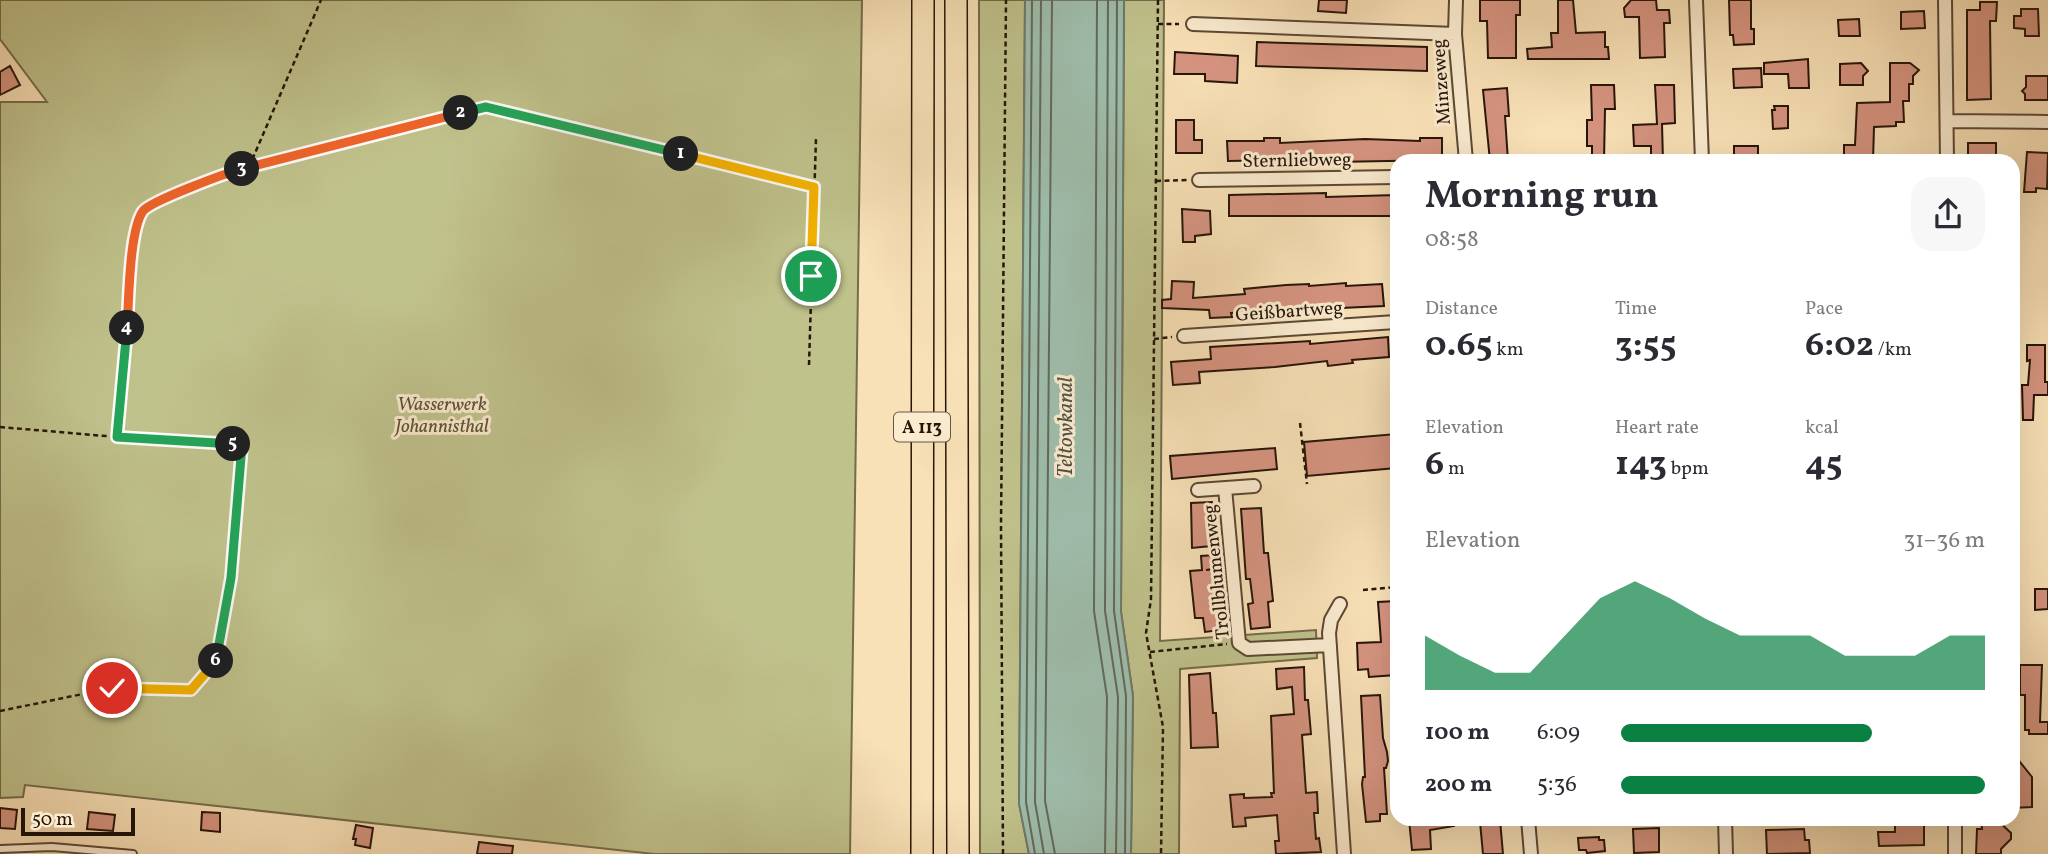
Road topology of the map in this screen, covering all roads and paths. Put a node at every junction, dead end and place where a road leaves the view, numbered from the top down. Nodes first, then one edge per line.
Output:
1 (321, 0) edge
2 (923, 0) edge
3 (956, 0) edge
4 (1006, 0) edge
5 (1158, 0) edge
6 (1456, 0) edge
7 (1696, 0) edge
8 (1945, 0) edge
9 (1158, 24) junction
10 (1193, 24) joint
11 (1455, 34) junction
12 (1947, 121) junction
13 (2048, 122) edge
14 (816, 138) dead end
15 (1465, 154) edge
16 (1702, 154) edge
17 (1947, 154) edge
18 (249, 167) junction
19 (1390, 177) edge
20 (1199, 180) joint
21 (1156, 181) junction
22 (814, 187) junction
23 (1390, 322) edge
24 (1184, 336) dead end
25 (808, 365) dead end
26 (1300, 423) dead end
27 (0, 427) edge
28 (117, 437) junction
29 (1307, 484) dead end
30 (1254, 486) dead end
31 (1225, 488) junction
32 (1198, 490) dead end
33 (1390, 588) edge
34 (1363, 590) dead end
35 (1340, 604) dead end
36 (1240, 643) junction
37 (1330, 645) junction
38 (1150, 652) junction
39 (0, 711) edge
40 (1529, 826) edge
41 (1725, 826) edge
42 (1955, 826) edge
43 (0, 849) edge
44 (119, 853) edge
45 (133, 854) edge
46 (922, 854) edge
47 (958, 854) edge
48 (1003, 854) edge
49 (1161, 854) edge
50 (1344, 854) edge
51 (1531, 854) edge
52 (1726, 854) edge
53 (1955, 854) edge

1 - 18 path
2 - 46 highway, A 113
3 - 47 highway, A 113
4 - 48 path
5 - 9 path
6 - 11 street, Minzeweg
7 - 16 street
8 - 12 street
9 - 10 path
9 - 21 path
10 - 11 street
11 - 15 street, Minzeweg
12 - 13 street
12 - 17 street
14 - 22 path
18 - 22 path
18 - 28 path
19 - 20 street, Sternliebweg
20 - 21 path
21 - 38 path
22 - 25 path
23 - 24 street, Geißbartweg
26 - 29 path
27 - 28 path
28 - 39 path
30 - 31 street, Trollblumenweg
31 - 32 street, Trollblumenweg
31 - 36 street, Trollblumenweg
33 - 34 path
35 - 37 street
36 - 37 street, Trollblumenweg
36 - 38 path
37 - 50 street
38 - 49 path
40 - 51 street
41 - 52 street
42 - 53 street
43 - 44 lane
44 - 45 lane

